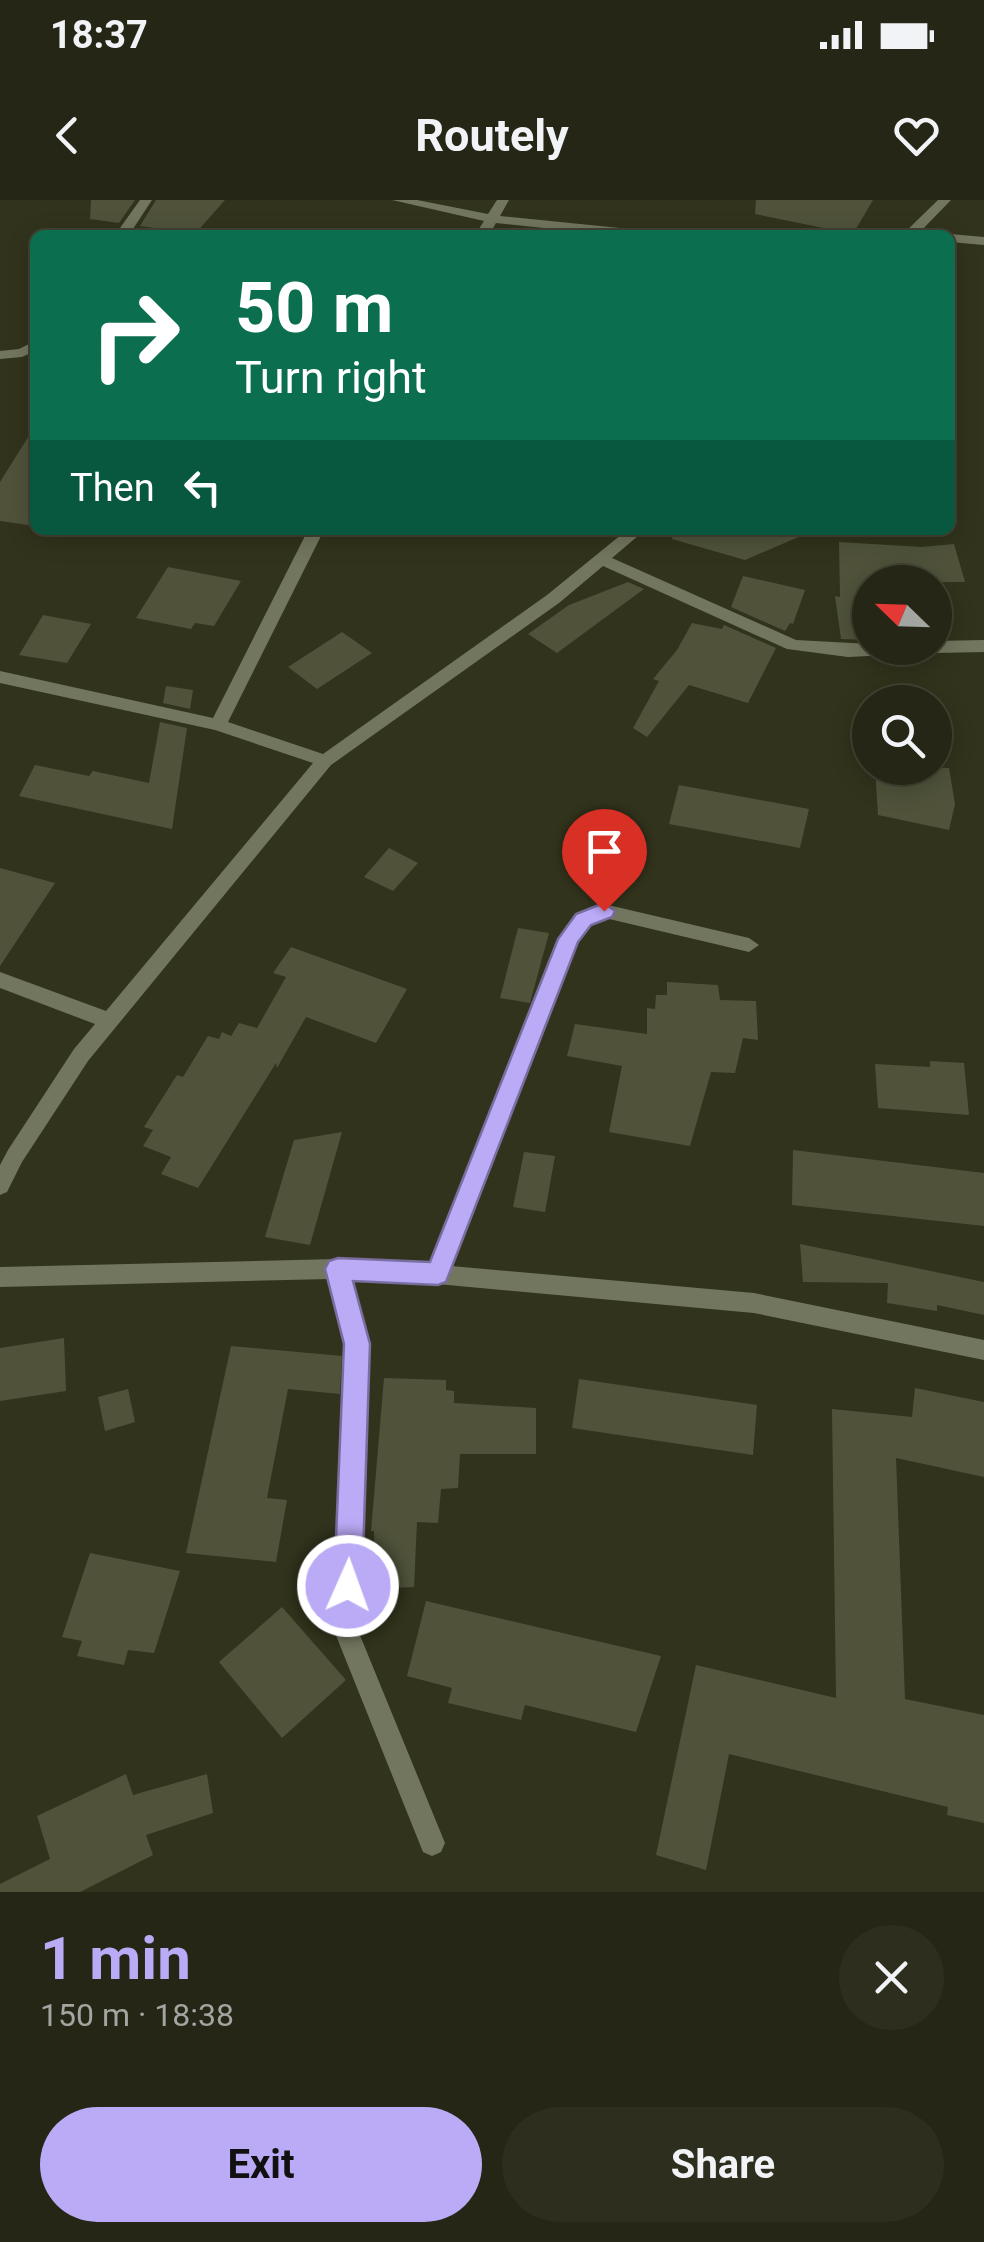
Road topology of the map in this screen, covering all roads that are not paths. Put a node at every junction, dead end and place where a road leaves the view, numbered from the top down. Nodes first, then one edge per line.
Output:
1 (146, 200) edge
2 (398, 200) edge
3 (503, 200) edge
4 (945, 200) edge
5 (492, 219) junction
6 (125, 230) edge
7 (485, 230) edge
8 (601, 230) edge
9 (915, 230) edge
10 (955, 238) edge
11 (984, 241) edge
12 (30, 348) edge
13 (0, 355) edge
14 (313, 535) edge
15 (631, 535) edge
16 (602, 560) junction
17 (984, 646) edge
18 (952, 647) edge
19 (852, 652) edge
20 (0, 677) edge
21 (218, 725) junction
22 (325, 761) junction
23 (749, 945) dead end
24 (0, 980) edge
25 (107, 1020) junction
26 (0, 1186) edge
27 (338, 1269) junction
28 (438, 1274) junction
29 (0, 1277) edge
30 (984, 1350) edge
31 (432, 1843) dead end

1 - 6 street
2 - 5 street
3 - 5 street
4 - 9 street
5 - 7 street
5 - 8 street
10 - 11 street
12 - 13 street
14 - 21 street
15 - 16 street
16 - 19 street
16 - 22 street
17 - 18 street
20 - 21 street
21 - 22 street
22 - 25 street
23 - 28 street
24 - 25 street
25 - 26 street
27 - 28 street
27 - 29 street
27 - 31 street
28 - 30 street

